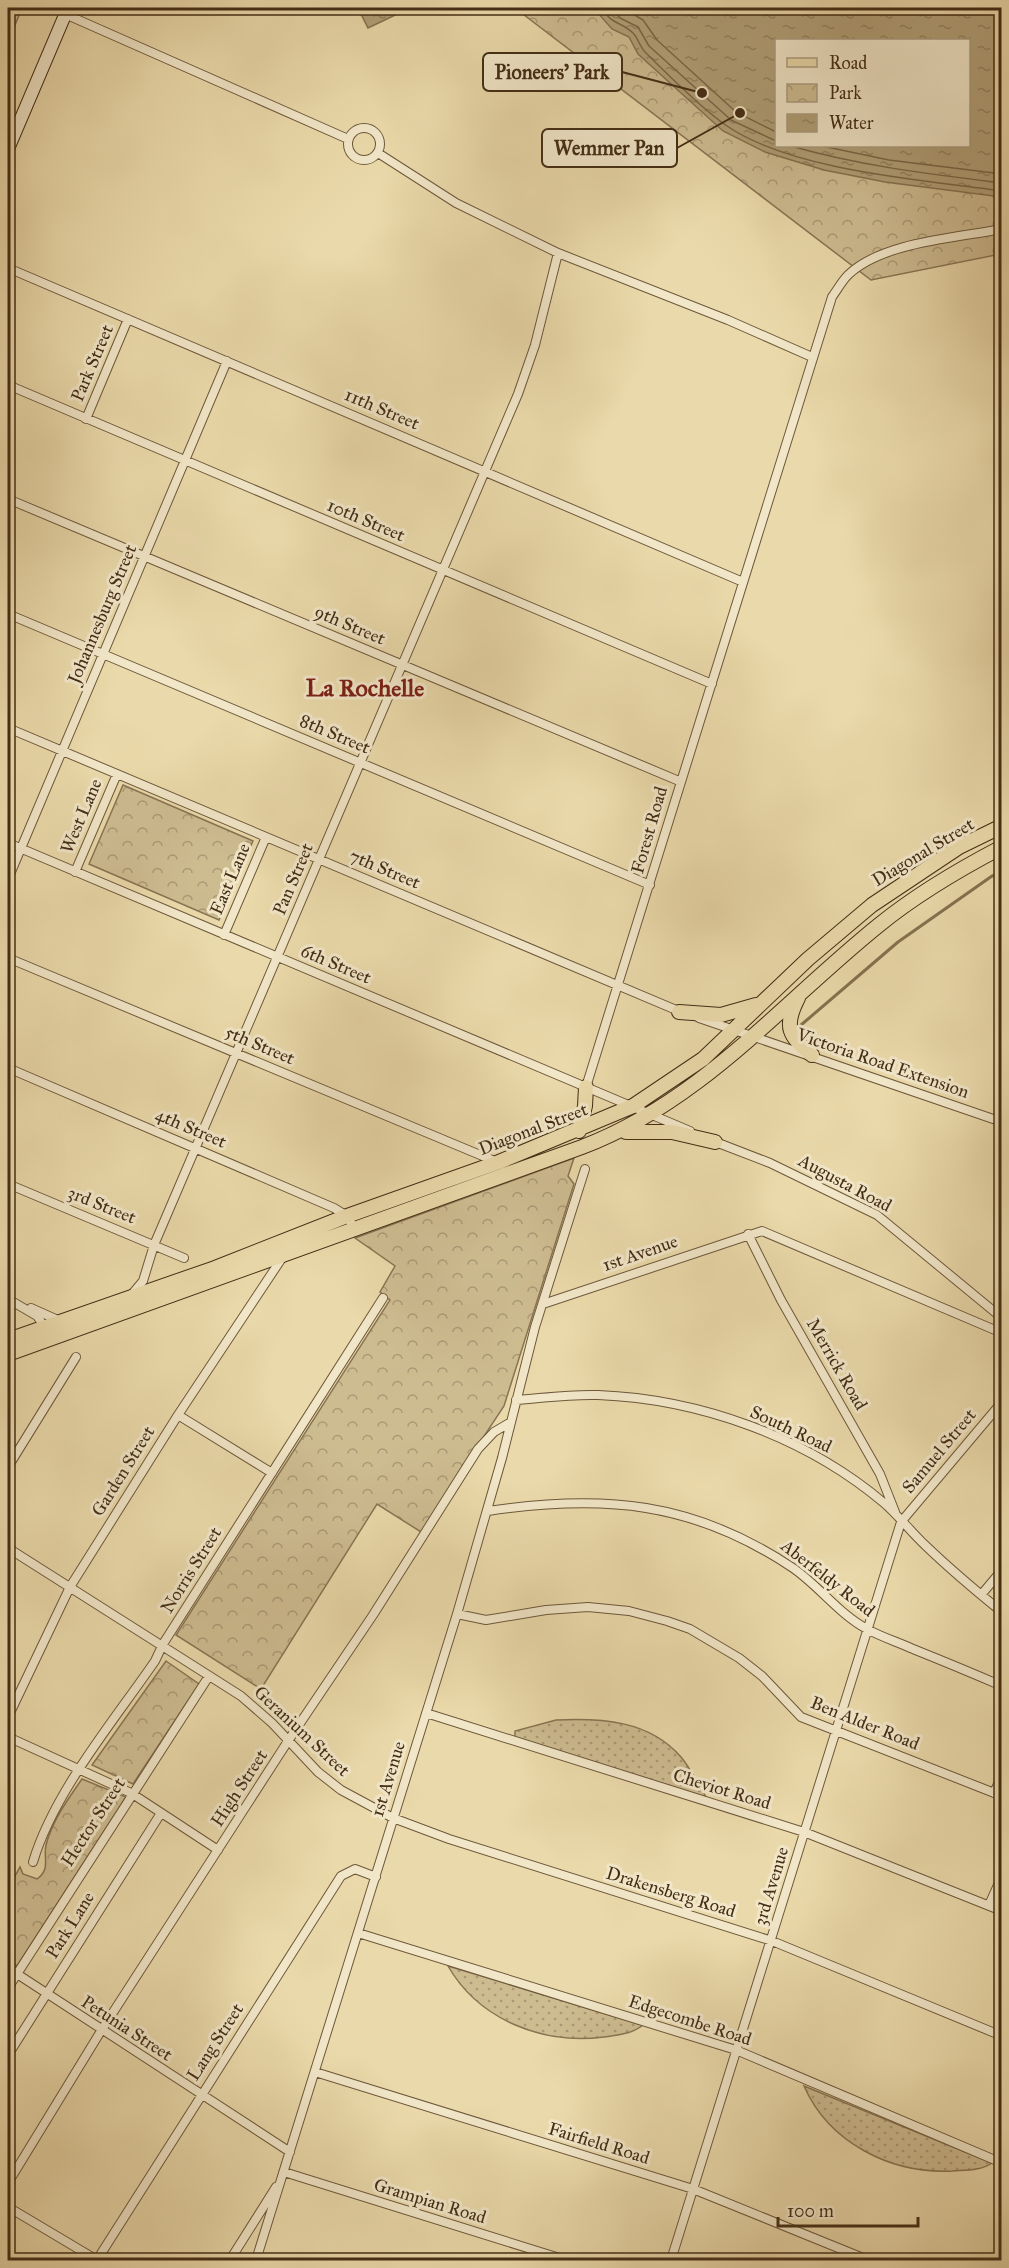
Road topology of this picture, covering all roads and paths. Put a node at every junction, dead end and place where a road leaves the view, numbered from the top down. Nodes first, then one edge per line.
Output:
1 (67, 11) edge
2 (348, 139) junction
3 (8, 149) edge
4 (378, 153) junction
5 (1002, 229) edge
6 (558, 253) junction
7 (8, 268) edge
8 (128, 319) junction
9 (812, 357) junction
10 (227, 361) junction
11 (8, 385) edge
12 (86, 419) junction
13 (185, 461) junction
14 (485, 472) junction
15 (8, 499) edge
16 (144, 557) junction
17 (443, 570) junction
18 (743, 582) junction
19 (8, 614) edge
20 (103, 654) junction
21 (403, 665) junction
22 (712, 684) junction
23 (8, 728) edge
24 (62, 751) junction
25 (361, 763) junction
26 (117, 774) junction
27 (679, 781) junction
28 (1002, 826) edge
29 (266, 837) junction
30 (8, 843) edge
31 (1002, 847) edge
32 (20, 849) junction
33 (319, 859) junction
34 (75, 872) junction
35 (8, 879) edge
36 (650, 885) junction
37 (224, 934) junction
38 (278, 957) junction
39 (8, 958) edge
40 (619, 986) junction
41 (800, 994) junction
42 (764, 1002) junction
43 (679, 1012) junction
44 (734, 1029) junction
45 (753, 1036) junction
46 (236, 1053) junction
47 (812, 1055) junction
48 (8, 1068) edge
49 (586, 1087) junction
50 (633, 1106) junction
51 (652, 1115) junction
52 (1002, 1122) edge
53 (579, 1131) junction
54 (620, 1132) junction
55 (715, 1142) junction
56 (196, 1147) junction
57 (499, 1162) junction
58 (585, 1169) dead end
59 (8, 1184) edge
60 (350, 1222) junction
61 (748, 1234) junction
62 (154, 1245) junction
63 (285, 1253) junction
64 (184, 1258) dead end
65 (129, 1296) junction
66 (383, 1298) dead end
67 (8, 1299) edge
68 (543, 1304) junction
69 (22, 1306) junction
70 (1002, 1317) edge
71 (60, 1321) junction
72 (47, 1332) junction
73 (1002, 1333) edge
74 (8, 1340) edge
75 (8, 1354) edge
76 (76, 1357) dead end
77 (516, 1400) junction
78 (1002, 1402) edge
79 (178, 1415) junction
80 (511, 1422) junction
81 (8, 1467) edge
82 (272, 1473) junction
83 (488, 1511) junction
84 (894, 1512) junction
85 (902, 1522) junction
86 (8, 1548) edge
87 (1002, 1570) edge
88 (70, 1587) junction
89 (981, 1595) junction
90 (1002, 1612) edge
91 (457, 1614) junction
92 (866, 1629) junction
93 (163, 1644) junction
94 (209, 1676) junction
95 (1002, 1686) edge
96 (426, 1713) junction
97 (8, 1718) edge
98 (837, 1731) junction
99 (8, 1737) edge
100 (288, 1741) junction
101 (80, 1771) junction
102 (1002, 1775) edge
103 (131, 1793) junction
104 (998, 1794) edge
105 (161, 1813) junction
106 (393, 1818) junction
107 (804, 1832) junction
108 (218, 1850) junction
109 (33, 1862) dead end
110 (1002, 1876) edge
111 (376, 1877) junction
112 (989, 1905) junction
113 (1002, 1911) edge
114 (358, 1933) junction
115 (772, 1941) junction
116 (8, 1968) edge
117 (16, 1974) junction
118 (8, 1988) edge
119 (46, 1994) junction
120 (101, 2031) junction
121 (1002, 2036) edge
122 (736, 2050) junction
123 (8, 2055) edge
124 (315, 2072) junction
125 (201, 2095) junction
126 (290, 2152) junction
127 (1002, 2163) edge
128 (283, 2175) junction
129 (8, 2183) edge
130 (693, 2189) junction
131 (8, 2207) edge
132 (97, 2260) edge
133 (230, 2260) edge
134 (256, 2260) edge
135 (566, 2260) edge
136 (671, 2260) edge
137 (868, 2260) edge

1 - 2 street
1 - 3 main road
2 - 4 street
2 - 4 street
4 - 6 street
5 - 9 street, Forest Road
6 - 9 street
6 - 14 street, Pan Street
7 - 8 street, 11th Street
8 - 10 street, 11th Street
8 - 12 street, Park Street
9 - 18 street, Forest Road
10 - 13 street, Johannesburg Street
10 - 14 street, 11th Street
11 - 12 street, 10th Street
12 - 13 street, 10th Street
13 - 16 street, Johannesburg Street
13 - 17 street, 10th Street
14 - 17 street, Pan Street
14 - 18 street, 11th Street
15 - 16 street, 9th Street
16 - 20 street, Johannesburg Street
16 - 21 street, 9th Street
17 - 21 street, Pan Street
17 - 22 street, 10th Street
18 - 22 street, Forest Road
19 - 20 street, 8th Street
20 - 24 street, Johannesburg Street
20 - 25 street, 8th Street
21 - 25 street, Pan Street
21 - 27 street, 9th Street
22 - 27 street, Forest Road
23 - 24 street, 7th Street
24 - 26 street, 7th Street
24 - 32 street, Johannesburg Street
25 - 33 street, Pan Street
25 - 36 street, 8th Street
26 - 29 street, 7th Street
26 - 34 street, West Lane
27 - 36 street, Forest Road
28 - 42 main road, Diagonal Street
29 - 33 street, 7th Street
29 - 37 street, East Lane
30 - 32 street, 6th Street
31 - 41 main road, Diagonal Street
32 - 34 street, 6th Street
32 - 35 street, Johannesburg Street
33 - 38 street, Pan Street
33 - 40 street, 7th Street
34 - 37 street, 6th Street
36 - 40 street, Forest Road
37 - 38 street, 6th Street
38 - 46 street, Pan Street
38 - 49 street, 6th Street
39 - 46 street, 5th Street
40 - 43 street, 7th Street
40 - 49 street, Forest Road
41 - 45 main road, Diagonal Street
41 - 47 main road
42 - 43 main road
42 - 44 main road, Diagonal Street
43 - 44 street, 7th Street
44 - 45 street, 7th Street
44 - 50 main road, Diagonal Street
45 - 47 street, Victoria Road Extension
45 - 51 main road, Diagonal Street
46 - 56 street, Pan Street
46 - 57 street, 5th Street
47 - 52 street, Victoria Road Extension
48 - 56 street, 4th Street
49 - 50 street, 6th Street
49 - 53 main road
50 - 51 street, 6th Street
50 - 53 main road, Diagonal Street
51 - 54 main road, Diagonal Street
51 - 55 street, Augusta Road
53 - 57 main road, Diagonal Street
54 - 55 main road
54 - 60 main road, Diagonal Street
55 - 70 street, Augusta Road
56 - 60 street, 4th Street
56 - 62 street, Pan Street
57 - 60 main road, Diagonal Street
58 - 68 street, 1st Avenue
59 - 62 street, 3rd Street
60 - 63 main road, Diagonal Street
60 - 65 main road, Diagonal Street
61 - 68 street, 1st Avenue
61 - 73 street
61 - 84 street, Merrick Road
62 - 64 street, 3rd Street
62 - 65 street, Pan Street
63 - 72 main road, Diagonal Street
63 - 79 street, Garden Street
65 - 71 main road, Diagonal Street
66 - 82 street, Norris Street
67 - 69 street
68 - 77 street, 1st Avenue
69 - 71 street
69 - 72 street
71 - 72 main road, Diagonal Street
72 - 74 main road, Diagonal Street
72 - 75 main road, Diagonal Street
76 - 81 street
77 - 80 street, 1st Avenue
77 - 84 street, South Road
78 - 85 street, Samuel Street
79 - 82 street
79 - 88 street, Garden Street
80 - 83 street, 1st Avenue
80 - 100 street, High Street
82 - 93 street, Norris Street
83 - 91 street, 1st Avenue
83 - 92 street, Aberfeldy Road
84 - 85 street, South Road
85 - 89 street, South Road
85 - 92 street, 3rd Avenue
86 - 88 street, Geranium Street
87 - 89 street
88 - 93 street, Geranium Street
88 - 97 street, Garden Street
89 - 90 street, South Road
91 - 96 street, 1st Avenue
91 - 98 street, Ben Alder Road
92 - 95 street, Aberfeldy Road
92 - 98 street, 3rd Avenue
93 - 94 street, Geranium Street
93 - 101 street, Norris Street
94 - 100 street, Geranium Street
94 - 103 street, Hector Street
96 - 106 street, 1st Avenue
96 - 107 street, Cheviot Road
98 - 104 street, Ben Alder Road
98 - 107 street, 3rd Avenue
99 - 101 street
100 - 106 street, Geranium Street
100 - 108 street, High Street
101 - 103 street
101 - 109 street, Norris Street
102 - 104 street
103 - 105 street
103 - 117 street, Hector Street
105 - 108 street
105 - 119 street, Park Lane
106 - 111 street, 1st Avenue
106 - 115 street, Drakensberg Road
107 - 112 street, Cheviot Road
107 - 115 street, 3rd Avenue
108 - 120 street, High Street
110 - 112 street
111 - 114 street, 1st Avenue
111 - 125 street, Lang Street
112 - 113 street, Cheviot Road
114 - 122 street, Edgecombe Road
114 - 124 street, 1st Avenue
115 - 121 street, Drakensberg Road
115 - 122 street, 3rd Avenue
116 - 117 street, Petunia Street
117 - 118 street, Hector Street
117 - 119 street, Petunia Street
119 - 120 street, Petunia Street
119 - 123 street, Park Lane
120 - 125 street, Petunia Street
120 - 129 street, High Street
122 - 127 street, Edgecombe Road
122 - 130 street, 3rd Avenue
124 - 126 street, 1st Avenue
124 - 130 street, Fairfield Road
125 - 126 street, Petunia Street
125 - 132 street, Lang Street
126 - 128 street, 1st Avenue
128 - 133 street
128 - 134 street, 1st Avenue
128 - 135 street, Grampian Road
130 - 136 street, 3rd Avenue
130 - 137 street, Fairfield Road
131 - 132 street

